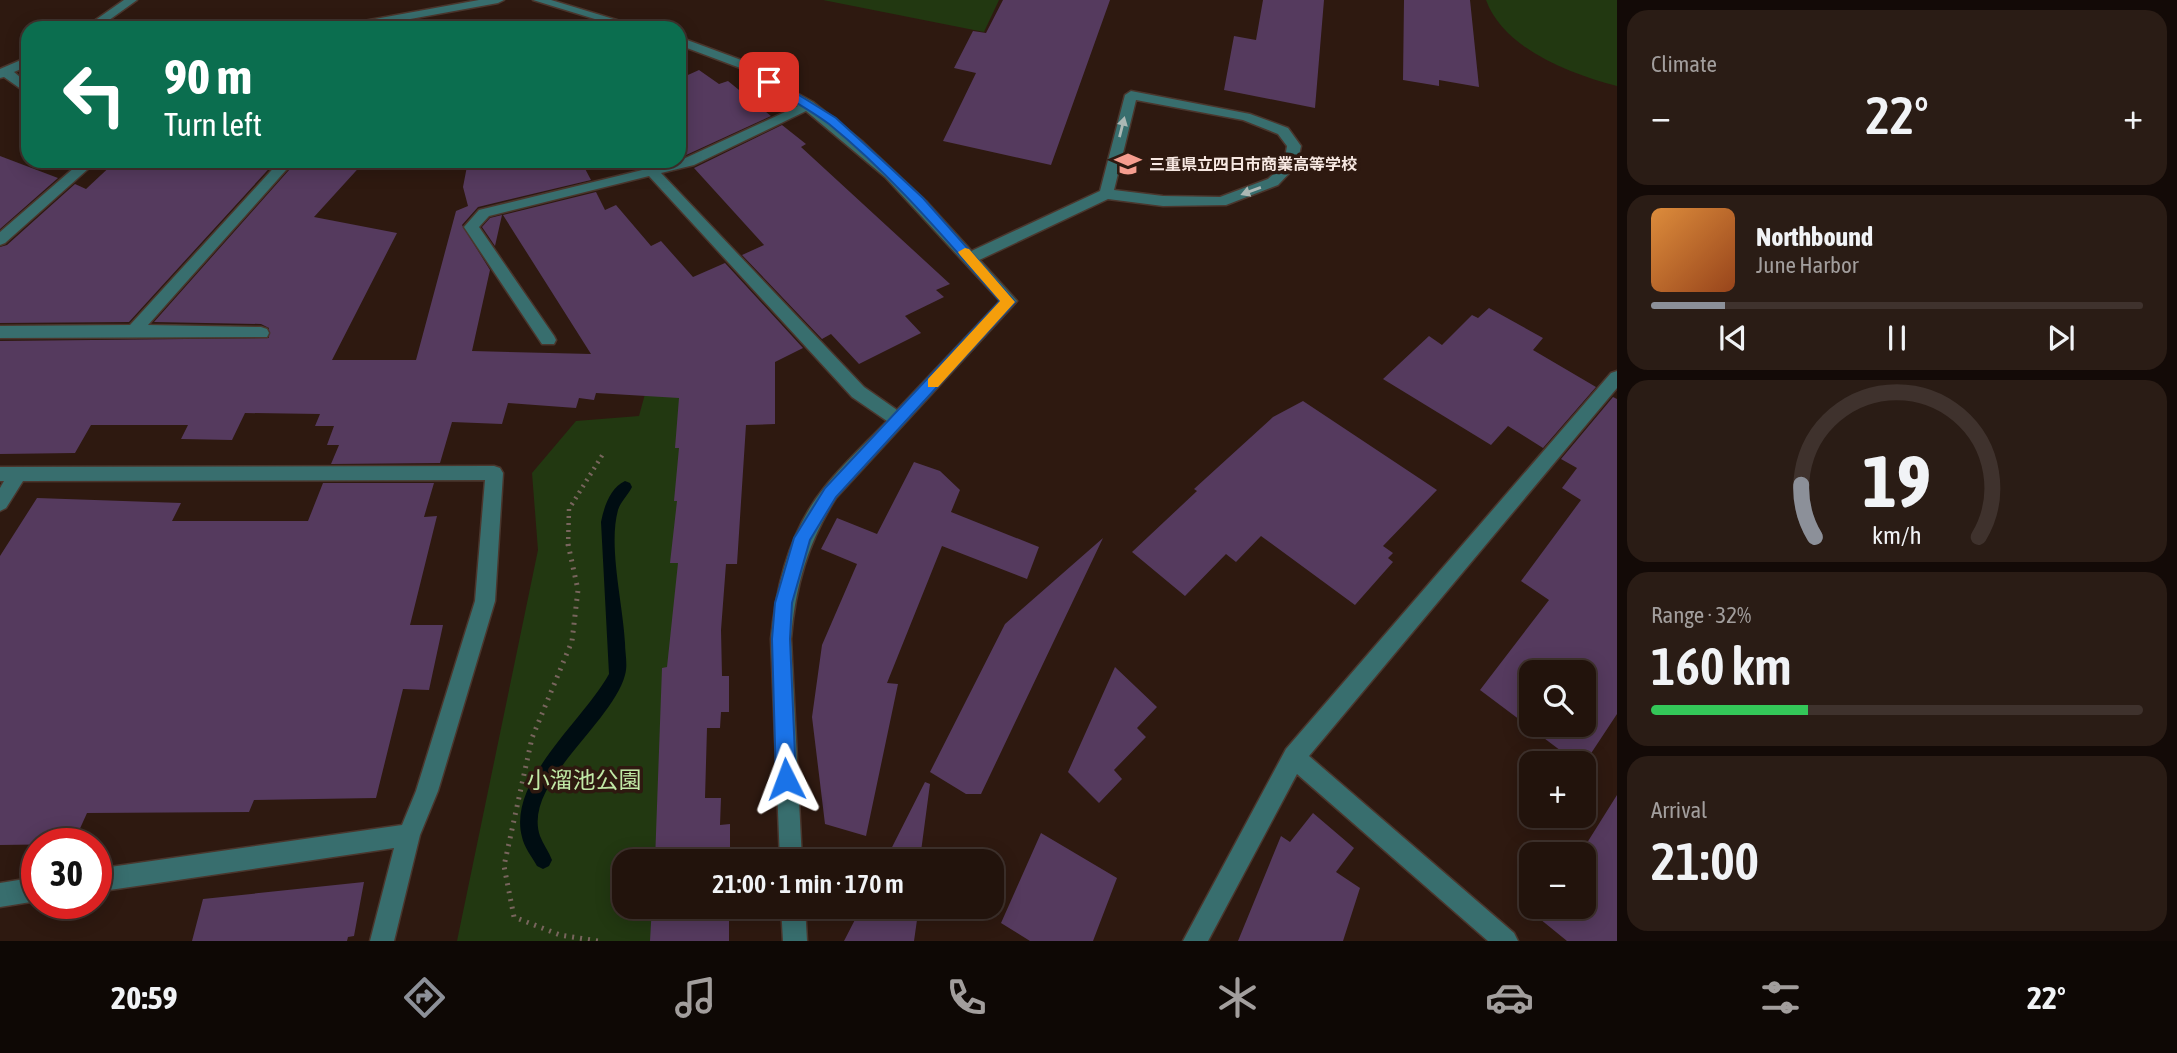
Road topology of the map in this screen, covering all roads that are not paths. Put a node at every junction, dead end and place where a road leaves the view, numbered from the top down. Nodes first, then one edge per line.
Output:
1 (131, 0) edge
2 (498, 0) edge
3 (539, 0) edge
4 (100, 21) edge
5 (381, 21) edge
6 (610, 21) edge
7 (686, 44) edge
8 (21, 64) edge
9 (3, 73) edge
10 (21, 85) edge
11 (809, 105) junction
12 (686, 163) edge
13 (82, 168) edge
14 (282, 168) edge
15 (669, 168) edge
16 (653, 173) junction
17 (1106, 194) junction
18 (4, 232) edge
19 (970, 258) junction
20 (134, 331) junction
21 (0, 332) edge
22 (261, 333) dead end
23 (548, 340) dead end
24 (1617, 377) edge
25 (899, 420) junction
26 (9, 474) edge
27 (0, 503) edge
28 (1294, 757) junction
29 (409, 835) junction
30 (790, 849) edge
31 (112, 879) edge
32 (21, 892) edge
33 (0, 895) edge
34 (794, 919) edge
35 (382, 941) edge
36 (795, 941) edge
37 (1195, 941) edge
38 (1506, 941) edge

1 - 4 street
2 - 5 street
3 - 6 street
7 - 11 street
8 - 9 street
9 - 10 street
11 - 12 street
11 - 19 street
13 - 18 street
14 - 20 street
15 - 16 street
16 - 23 street
16 - 25 street
17 -> 17 street
17 - 19 street
19 - 25 street
20 - 21 street
20 - 22 street
24 - 28 street
25 - 30 street
26 - 27 street
26 - 29 street
28 - 37 street
28 - 38 street
29 - 31 street
29 - 35 street
32 - 33 street
34 - 36 street

